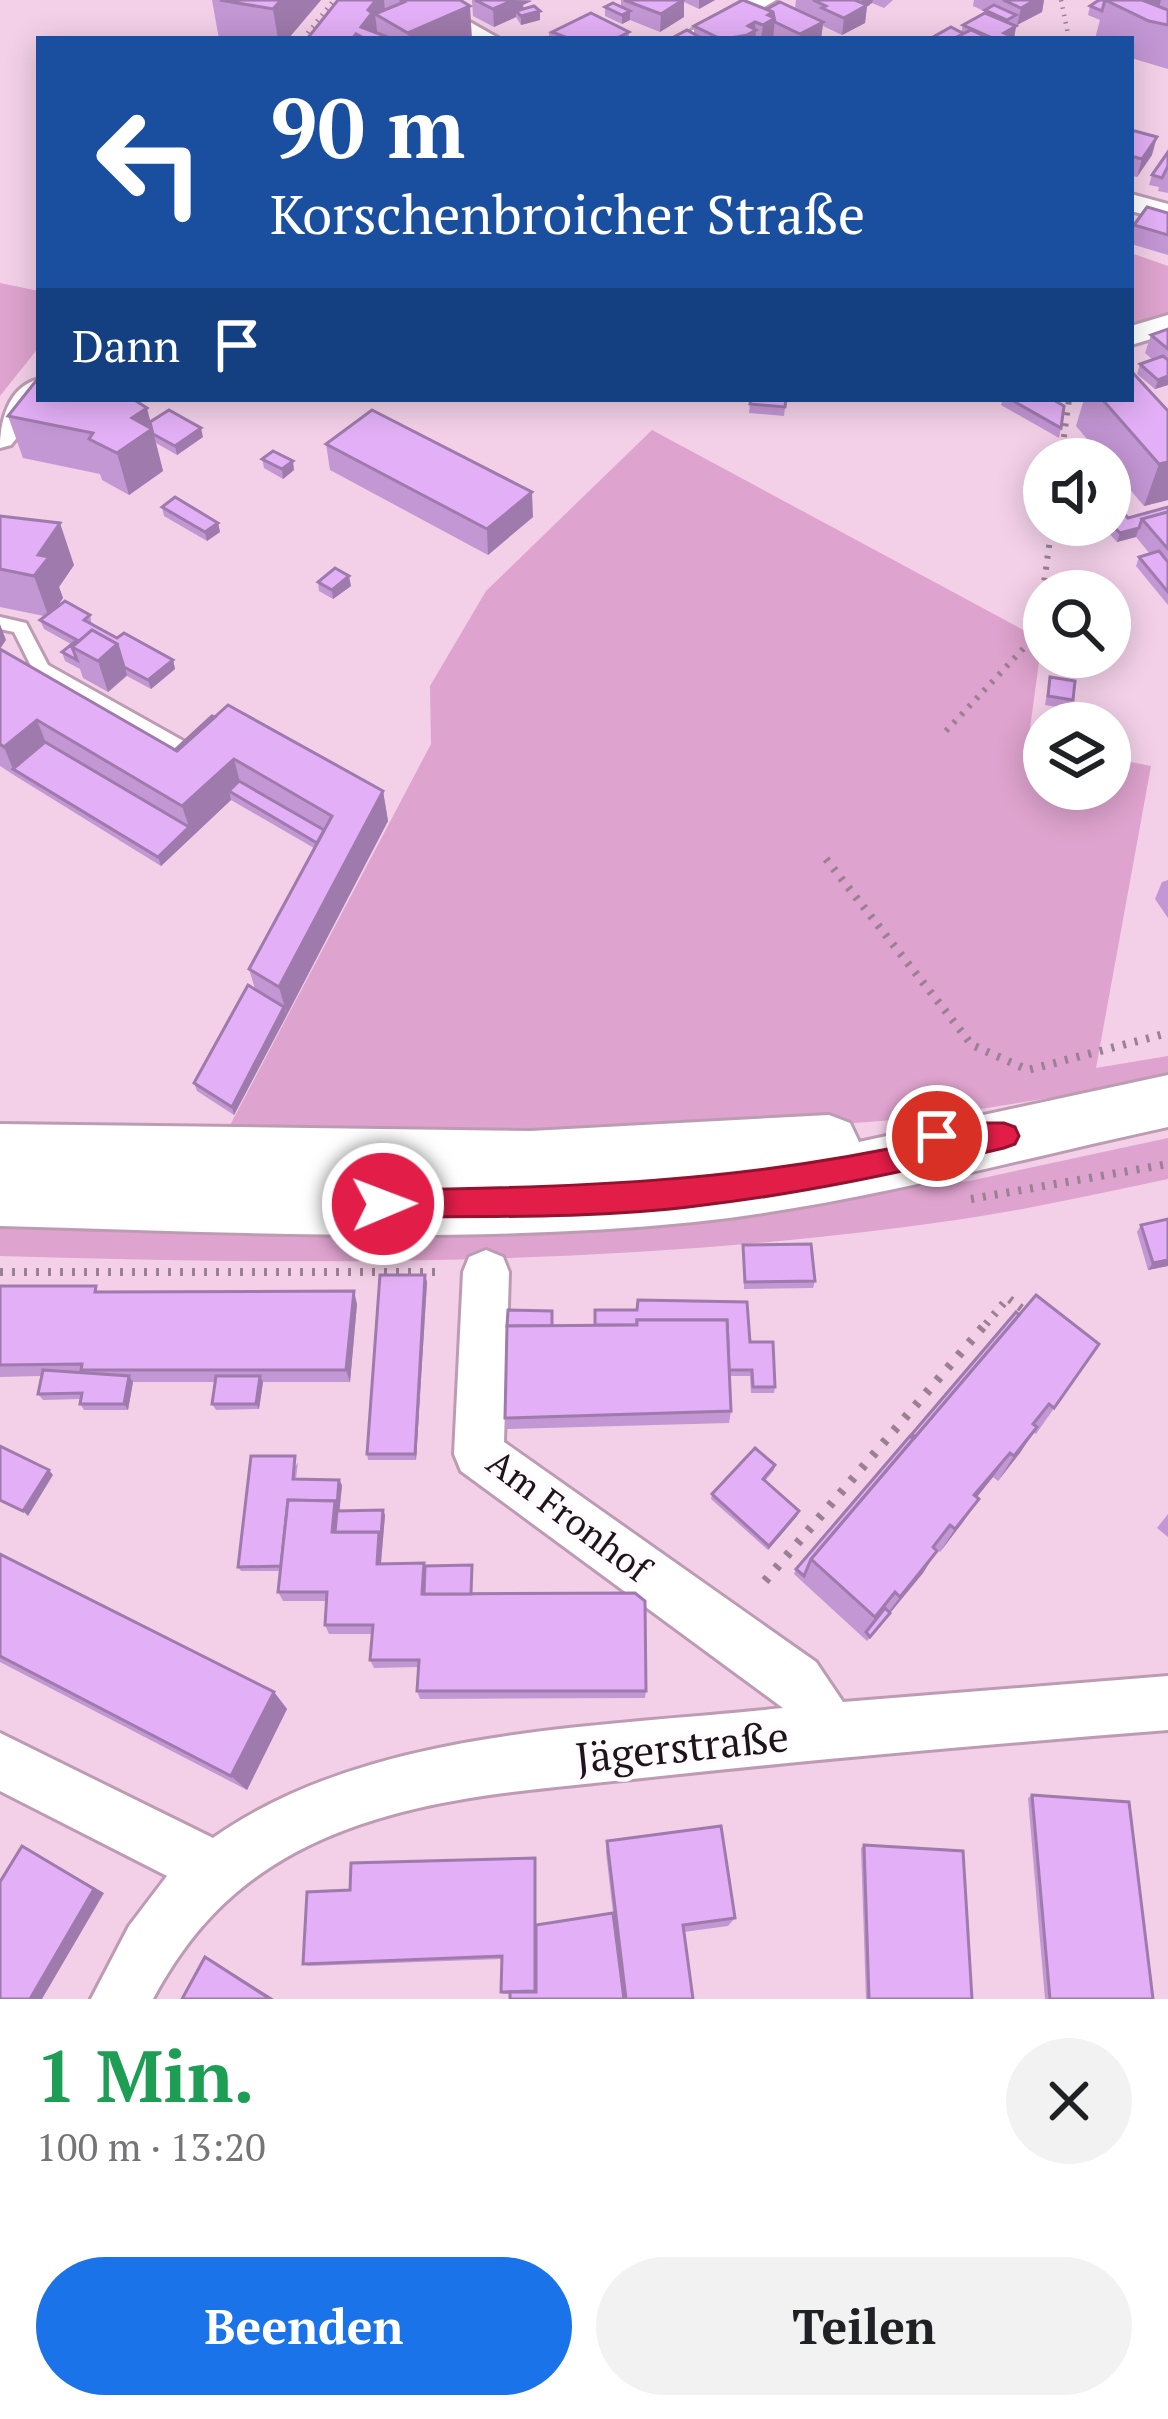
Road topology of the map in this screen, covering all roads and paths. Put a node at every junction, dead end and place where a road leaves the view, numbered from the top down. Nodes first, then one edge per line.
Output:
1 (334, 0) edge
2 (412, 0) edge
3 (764, 0) edge
4 (1061, 0) edge
5 (305, 36) edge
6 (482, 36) edge
7 (696, 36) edge
8 (1068, 36) edge
9 (1134, 203) edge
10 (1168, 213) edge
11 (1168, 324) edge
12 (1134, 335) edge
13 (36, 393) edge
14 (1069, 402) edge
15 (0, 438) edge
16 (1064, 438) edge
17 (1049, 546) edge
18 (0, 623) edge
19 (946, 731) dead end
20 (180, 748) edge
21 (826, 859) dead end
22 (1168, 1034) edge
23 (1168, 1101) edge
24 (1004, 1136) junction
25 (0, 1151) edge
26 (0, 1198) edge
27 (0, 1272) edge
28 (486, 1273) joint
29 (1045, 1327) edge
30 (765, 1581) dead end
31 (1168, 1703) edge
32 (830, 1730) junction
33 (0, 1761) edge
34 (217, 1870) junction
35 (121, 1999) edge

1 - 5 path
2 - 6 street
3 - 7 street
4 - 8 path
9 - 10 street
11 - 12 street
13 - 15 street
14 - 16 path
17 - 19 path
18 - 20 lane
21 - 22 path
23 - 24 main road
24 - 25 main road
24 - 26 main road
27 - 28 path
28 - 32 street, Am Fronhof
29 - 30 path
31 - 32 street, Jägerstraße
32 - 34 street, Jägerstraße
33 - 34 street
34 - 35 street, Jägerstraße

